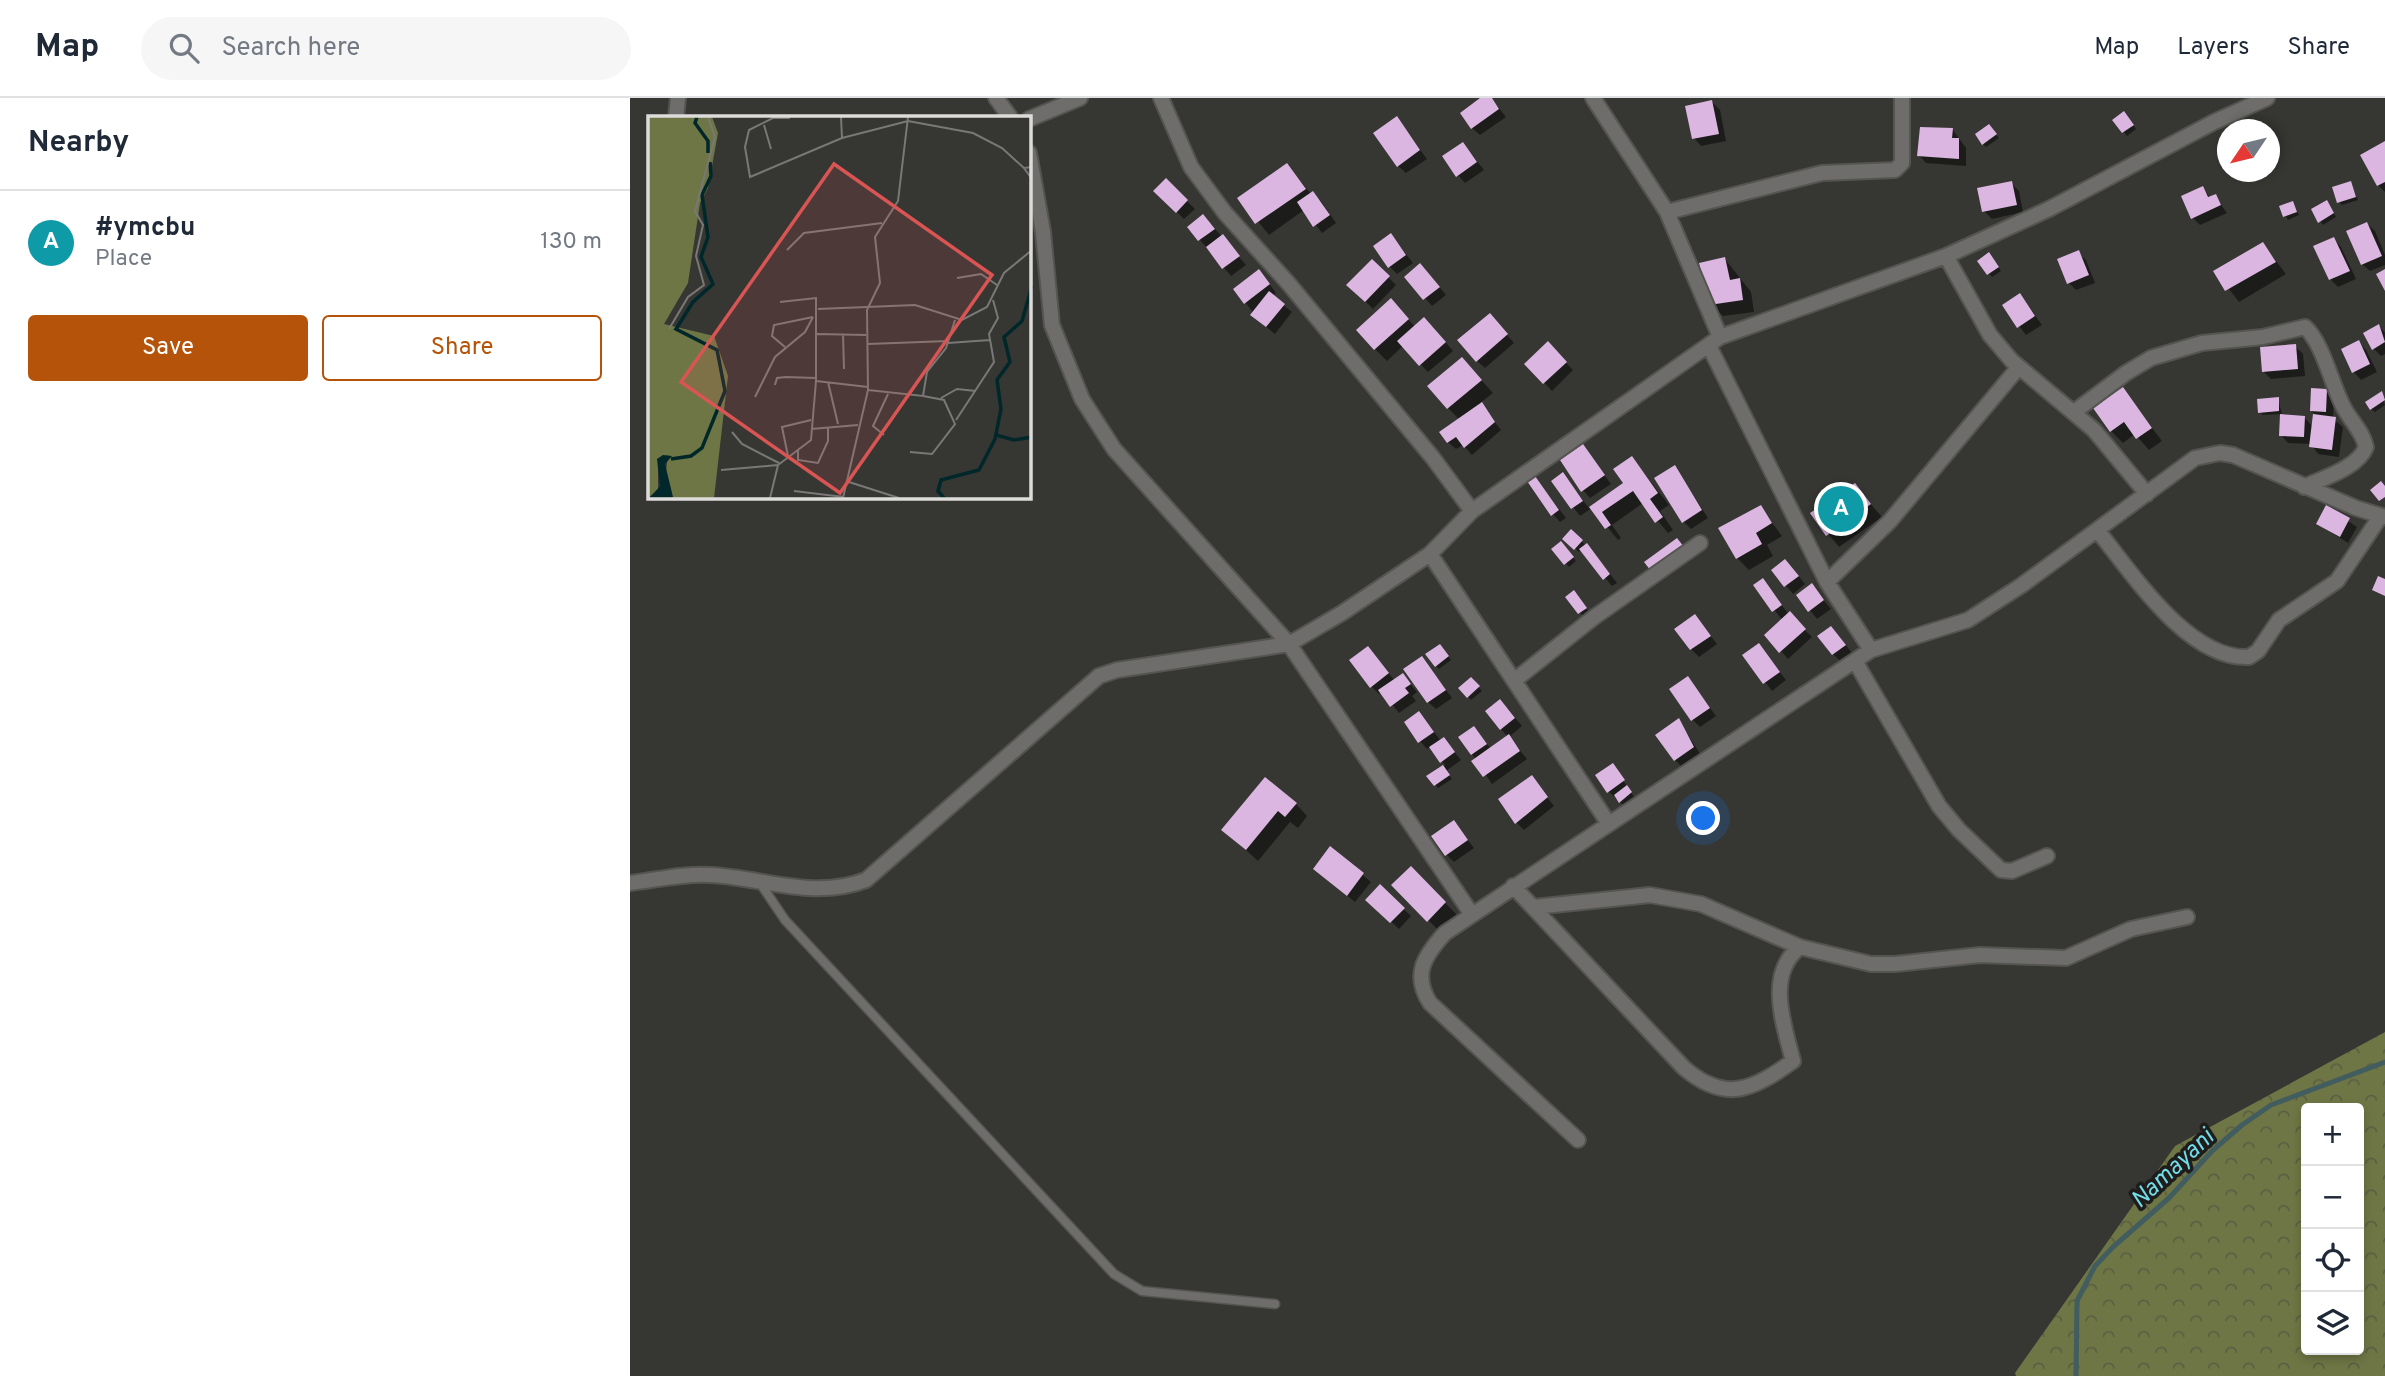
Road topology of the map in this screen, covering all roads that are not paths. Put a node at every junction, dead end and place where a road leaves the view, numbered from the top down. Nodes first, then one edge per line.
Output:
1 (678, 98) edge
2 (996, 98) edge
3 (1080, 98) edge
4 (1161, 98) edge
5 (1593, 98) edge
6 (1902, 98) edge
7 (2267, 98) edge
8 (676, 116) edge
9 (1009, 116) edge
10 (1031, 118) edge
11 (1031, 164) edge
12 (1667, 212) junction
13 (1946, 256) junction
14 (1715, 342) junction
15 (2018, 368) junction
16 (2074, 412) junction
17 (2304, 486) junction
18 (2147, 494) junction
19 (1472, 511) junction
20 (2383, 517) edge
21 (2098, 531) junction
22 (1700, 542) dead end
23 (1430, 554) junction
24 (1826, 582) junction
25 (1289, 644) junction
26 (1871, 650) junction
27 (1855, 660) junction
28 (1515, 680) junction
29 (1609, 824) junction
30 (2047, 856) dead end
31 (758, 879) junction
32 (630, 883) edge
33 (1513, 886) junction
34 (1534, 907) junction
35 (1471, 913) junction
36 (2188, 917) dead end
37 (1800, 947) junction
38 (1578, 1140) dead end
39 (1275, 1304) dead end

1 - 8 street
2 - 9 street
3 - 10 street
4 - 19 street
5 - 12 street
6 - 12 street
7 - 13 street
11 - 25 street
12 - 14 street
13 - 14 street
13 - 15 street
14 - 19 street
14 - 24 street
15 - 16 street
15 - 24 street
16 - 17 street
16 - 18 street
17 - 18 street
17 - 20 street
18 - 21 street
19 - 23 street
20 - 21 street
21 - 26 street
22 - 28 street
23 - 25 street
23 - 28 street
24 - 26 street
25 - 31 street
25 - 35 street
26 - 27 street
27 - 29 street
27 - 30 street
28 - 29 street
29 - 33 street
31 - 32 street
31 - 39 lane
33 - 34 street
33 - 35 street
34 - 37 street
34 - 37 street
35 - 38 street
36 - 37 street

